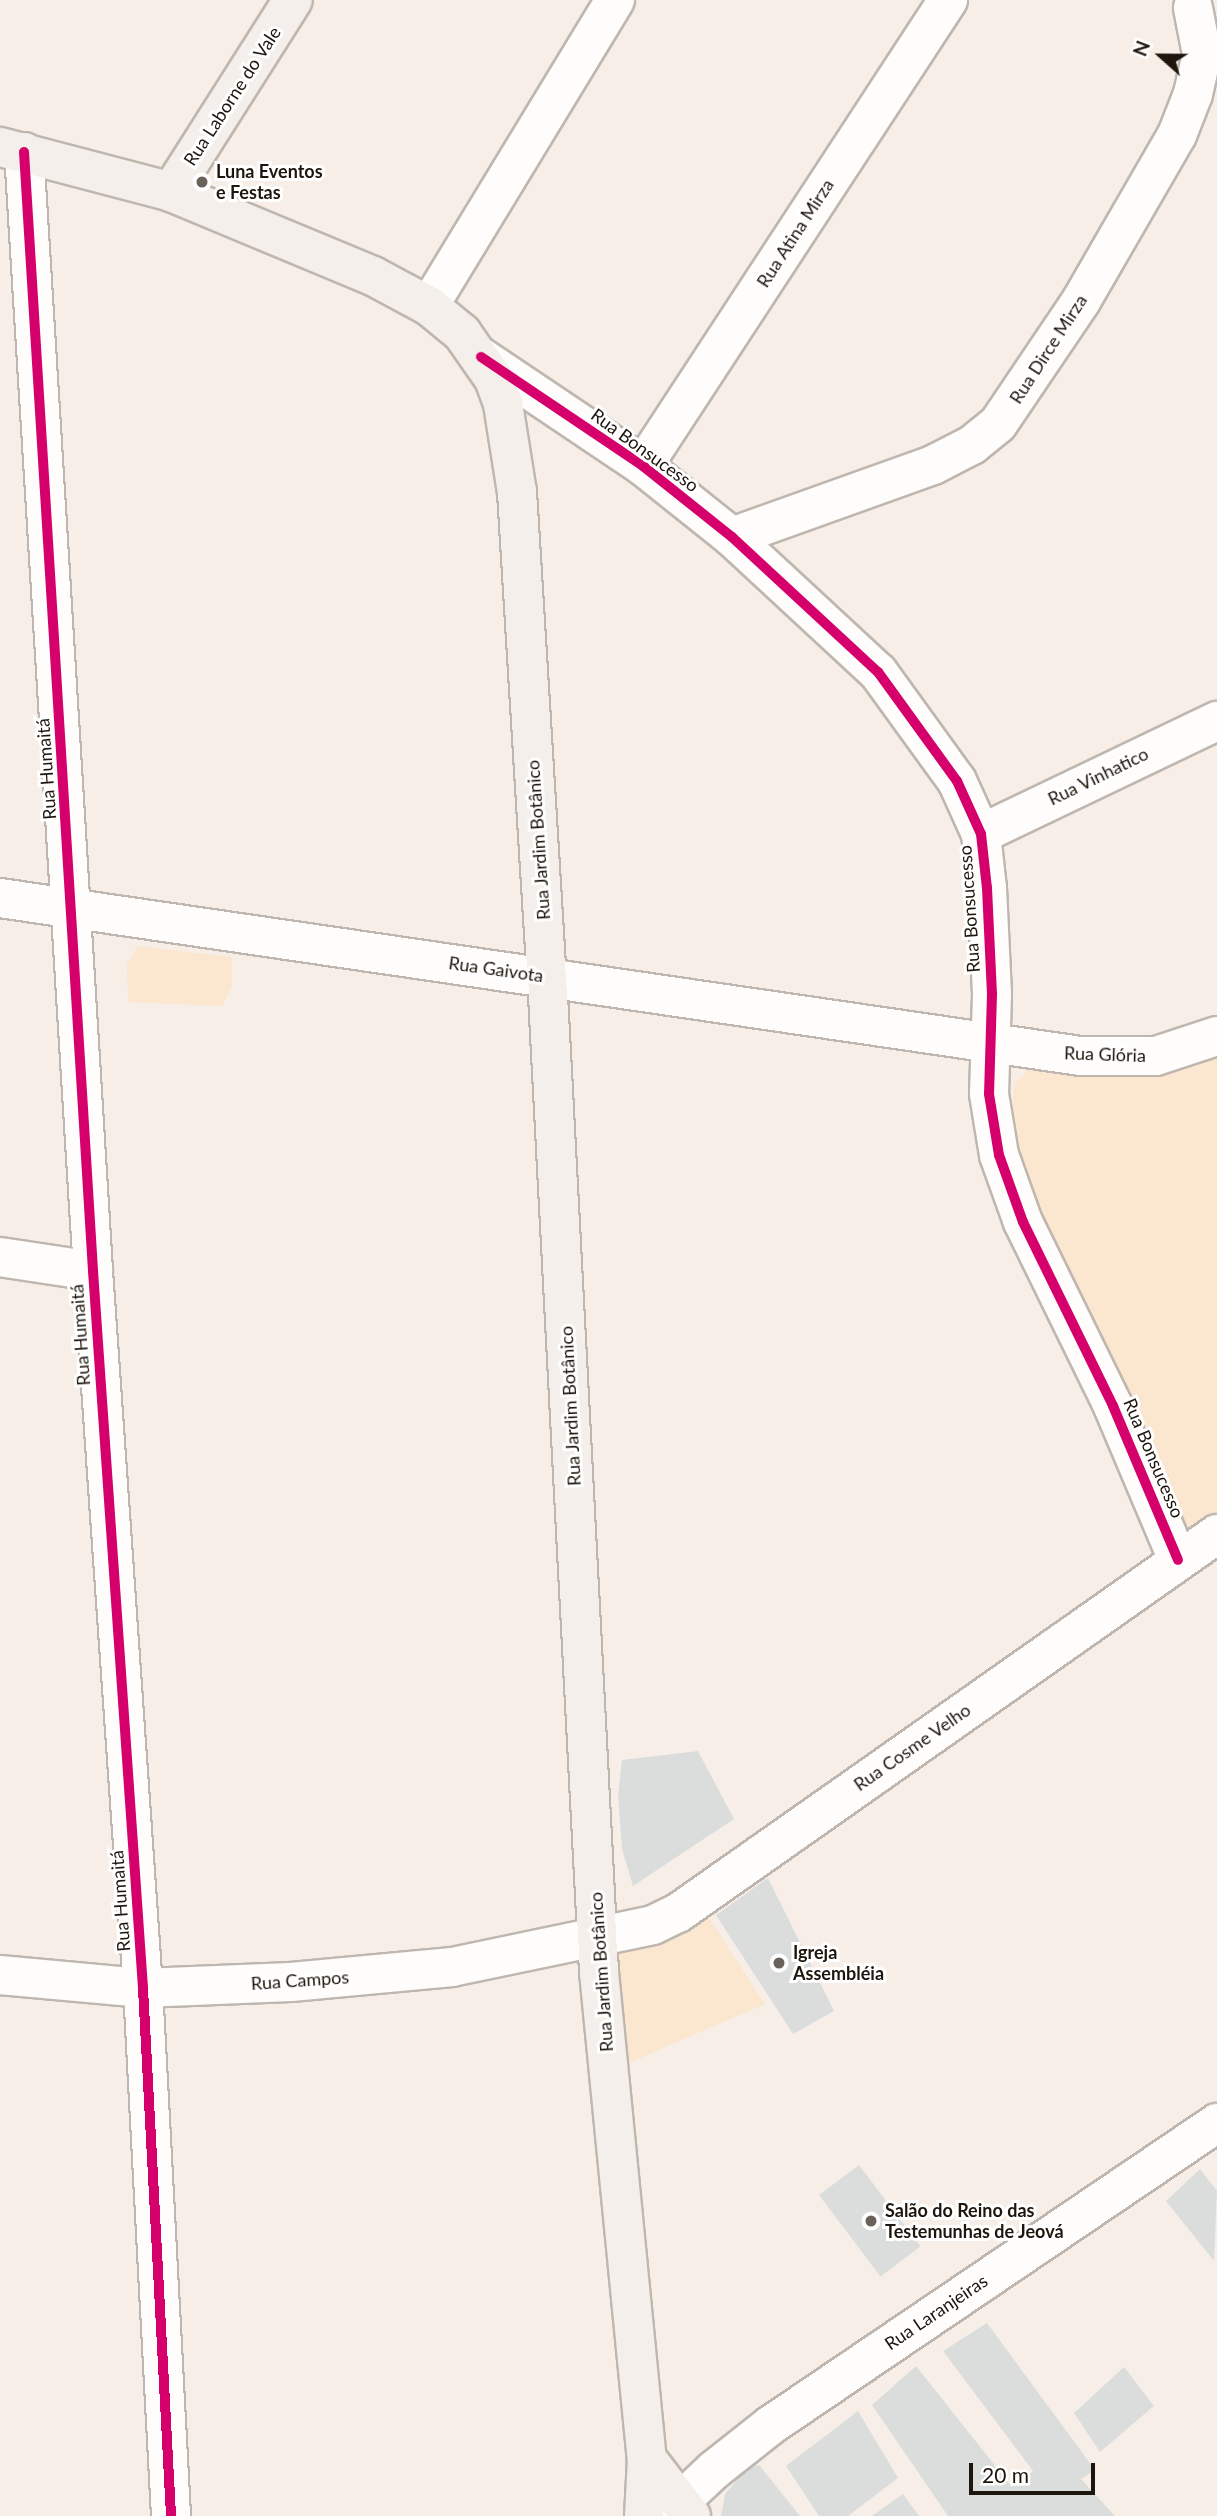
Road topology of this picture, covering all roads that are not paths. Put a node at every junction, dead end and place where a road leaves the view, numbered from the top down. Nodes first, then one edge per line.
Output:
1 (293, 0) edge
2 (615, 0) edge
3 (948, 0) edge
4 (1198, 5) edge
5 (12, 150) edge
6 (170, 192) junction
7 (429, 306) junction
8 (481, 357) junction
9 (643, 466) junction
10 (732, 537) junction
11 (1217, 721) edge
12 (981, 834) junction
13 (0, 898) edge
14 (74, 907) junction
15 (547, 976) junction
16 (1217, 1036) edge
17 (991, 1043) junction
18 (0, 1257) edge
19 (93, 1271) junction
20 (1217, 1534) edge
21 (1178, 1560) junction
22 (597, 1936) junction
23 (0, 1975) edge
24 (144, 1988) junction
25 (1217, 2123) edge
26 (647, 2459) junction
27 (680, 2511) edge
28 (171, 2516) edge
29 (644, 2516) edge

1 - 6 main road, Rua Laborne do Vale
2 - 7 street
3 - 9 street, Rua Atina Mirza
4 - 10 street, Rua Dirce Mirza
5 - 6 main road, Rua Jardim Botânico
5 - 14 street, Rua Humaitá
6 - 7 main road, Rua Jardim Botânico
7 - 8 main road, Rua Jardim Botânico
8 - 9 street, Rua Bonsucesso
8 - 15 main road, Rua Jardim Botânico
9 - 10 street, Rua Bonsucesso
10 - 12 street, Rua Bonsucesso
11 - 12 street, Rua Vinhatico
12 - 17 street, Rua Bonsucesso
13 - 14 street, Rua Gaivota
14 - 15 street, Rua Gaivota
14 - 19 street, Rua Humaitá
15 - 17 street, Rua Gaivota
15 - 22 main road, Rua Jardim Botânico
16 - 17 street, Rua Glória
17 - 21 street, Rua Bonsucesso
18 - 19 street
19 - 24 street, Rua Humaitá
20 - 21 street, Rua Cosme Velho
21 - 22 street, Rua Cosme Velho
22 - 24 street, Rua Campos
22 - 26 main road, Rua Jardim Botânico
23 - 24 street, Rua Campos
24 - 28 street, Rua Humaitá
25 - 27 street, Rua Laranjeiras
26 - 27 main road
26 - 29 main road, Rua Jardim Botânico

